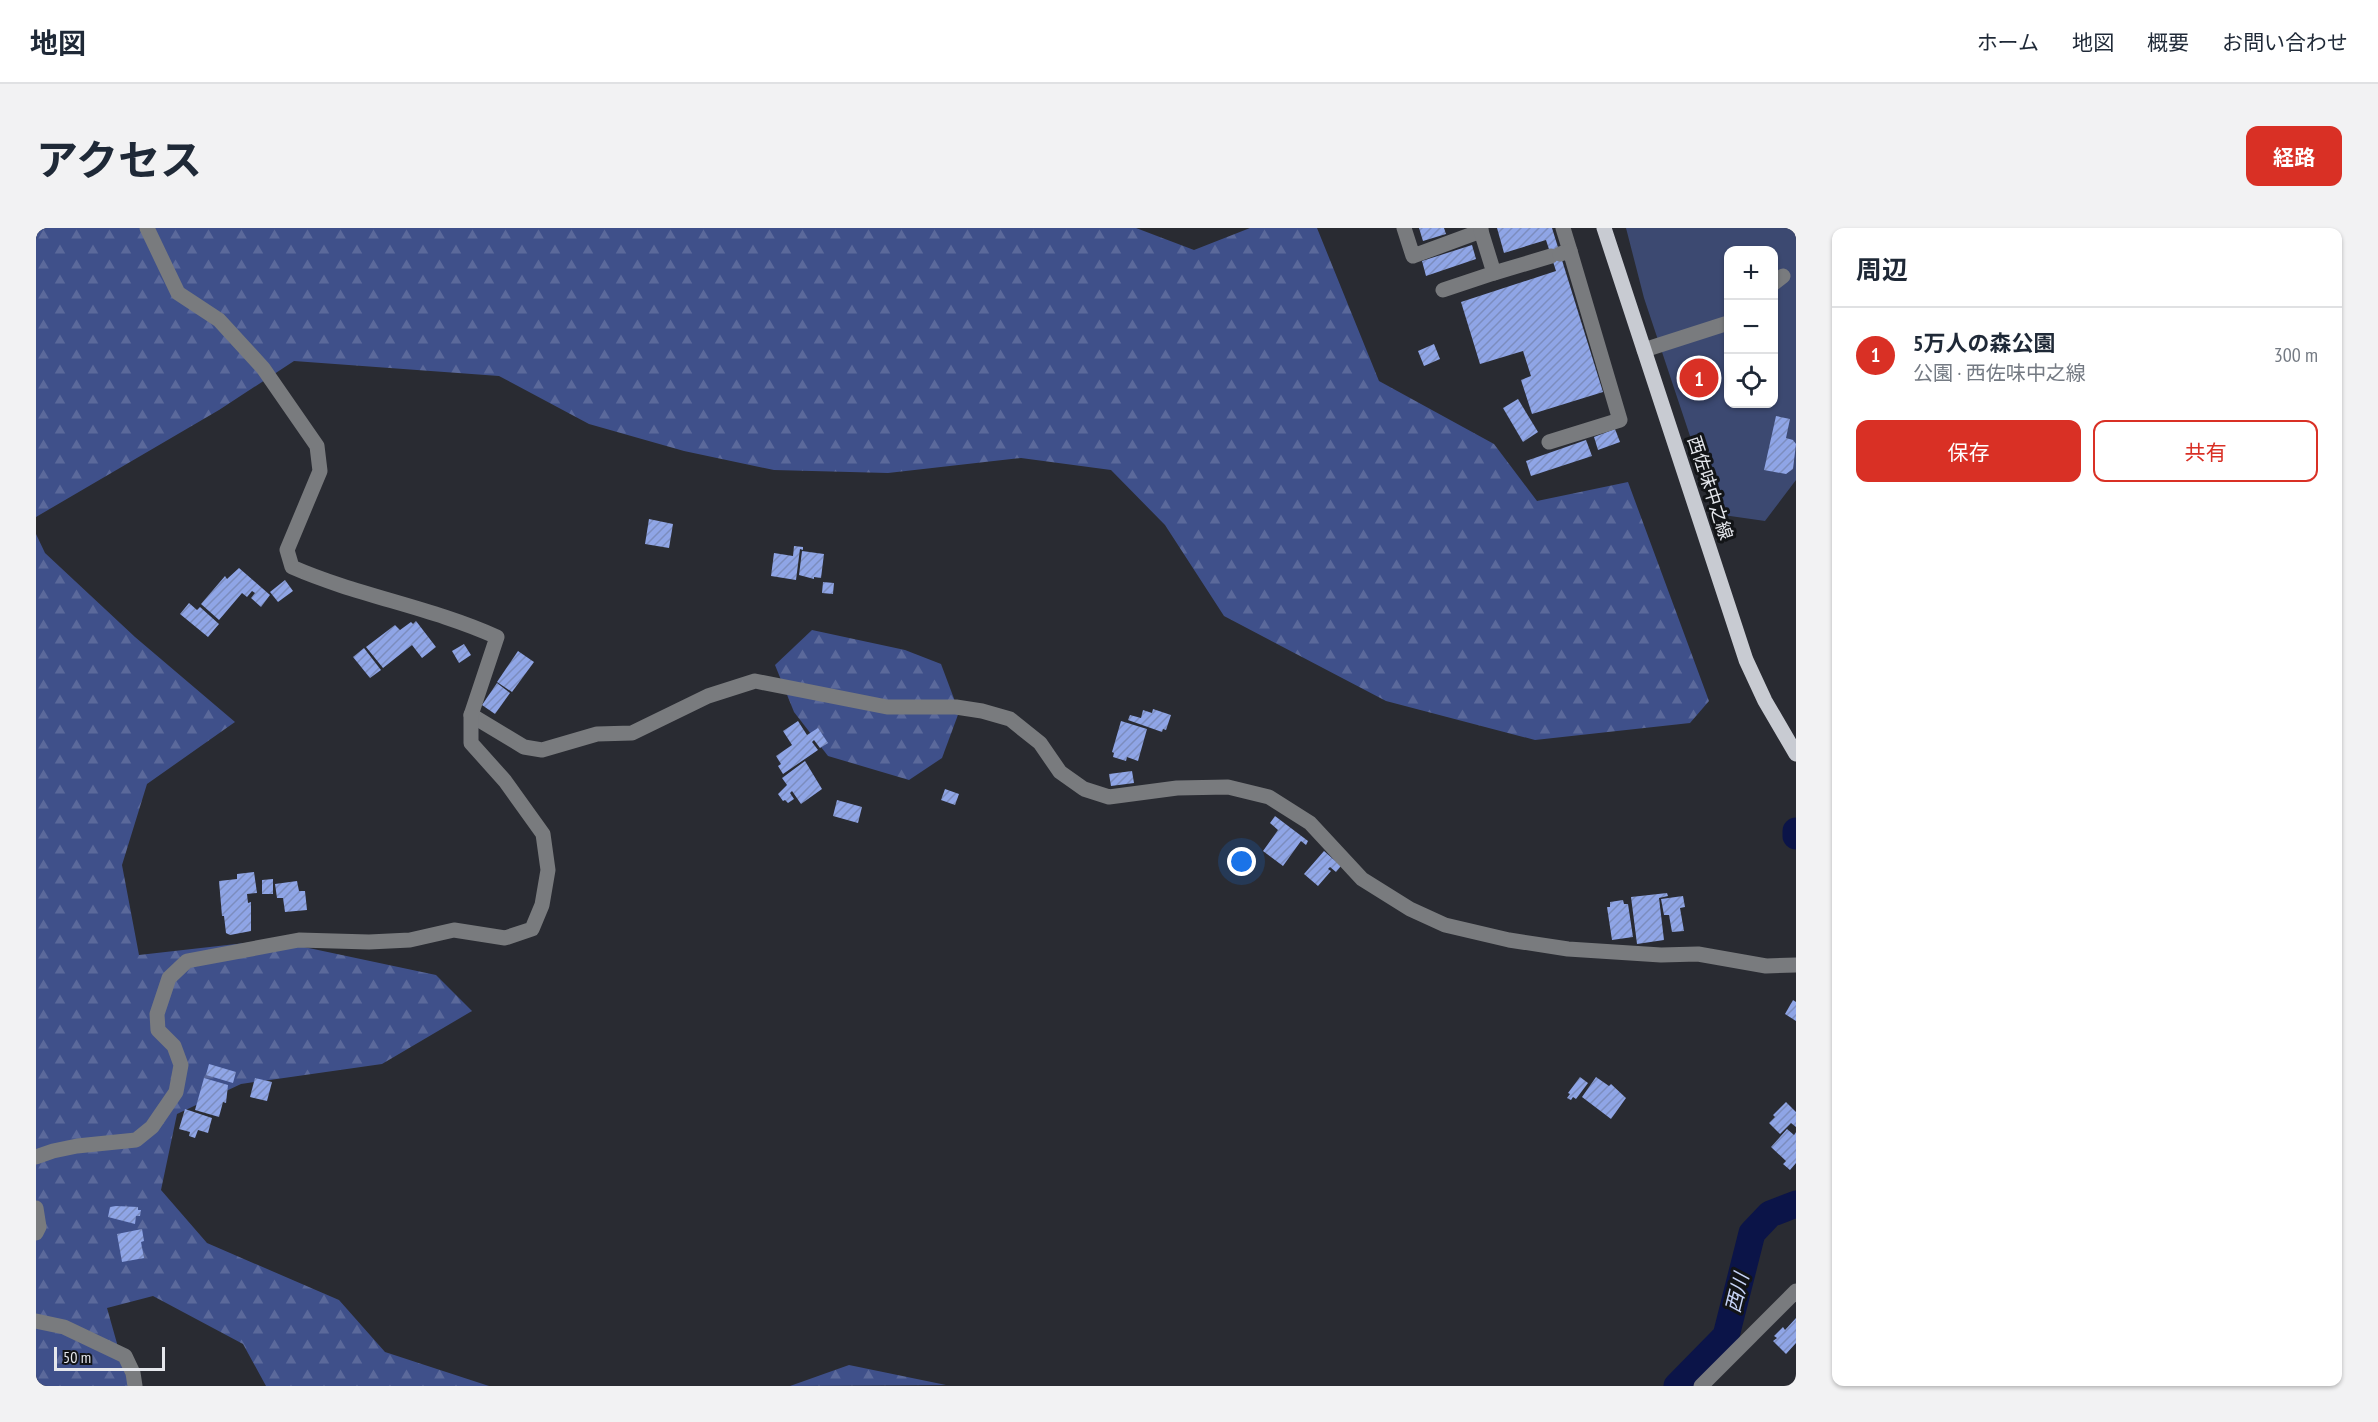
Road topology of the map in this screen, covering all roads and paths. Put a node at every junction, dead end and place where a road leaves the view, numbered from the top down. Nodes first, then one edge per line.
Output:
1 (147, 228) edge
2 (1404, 228) edge
3 (1563, 228) edge
4 (1604, 228) edge
5 (1481, 230) edge
6 (1560, 254) junction
7 (1494, 273) junction
8 (1443, 290) dead end
9 (1724, 324) edge
10 (1644, 350) junction
11 (1549, 442) dead end
12 (471, 715) junction
13 (1796, 754) edge
14 (1796, 965) edge
15 (36, 1157) edge
16 (36, 1208) edge
17 (36, 1233) edge
18 (1796, 1291) edge
19 (36, 1321) edge
20 (135, 1386) edge
21 (1701, 1386) edge

1 - 12 street
2 - 5 street
3 - 6 street
4 - 10 main road, 西佐味中之線
5 - 7 street
6 - 7 street
6 - 11 street
7 - 8 street
9 - 10 street
10 - 13 main road, 西佐味中之線
12 - 14 street
12 - 15 street
16 - 17 street
18 - 21 street
19 - 20 street

